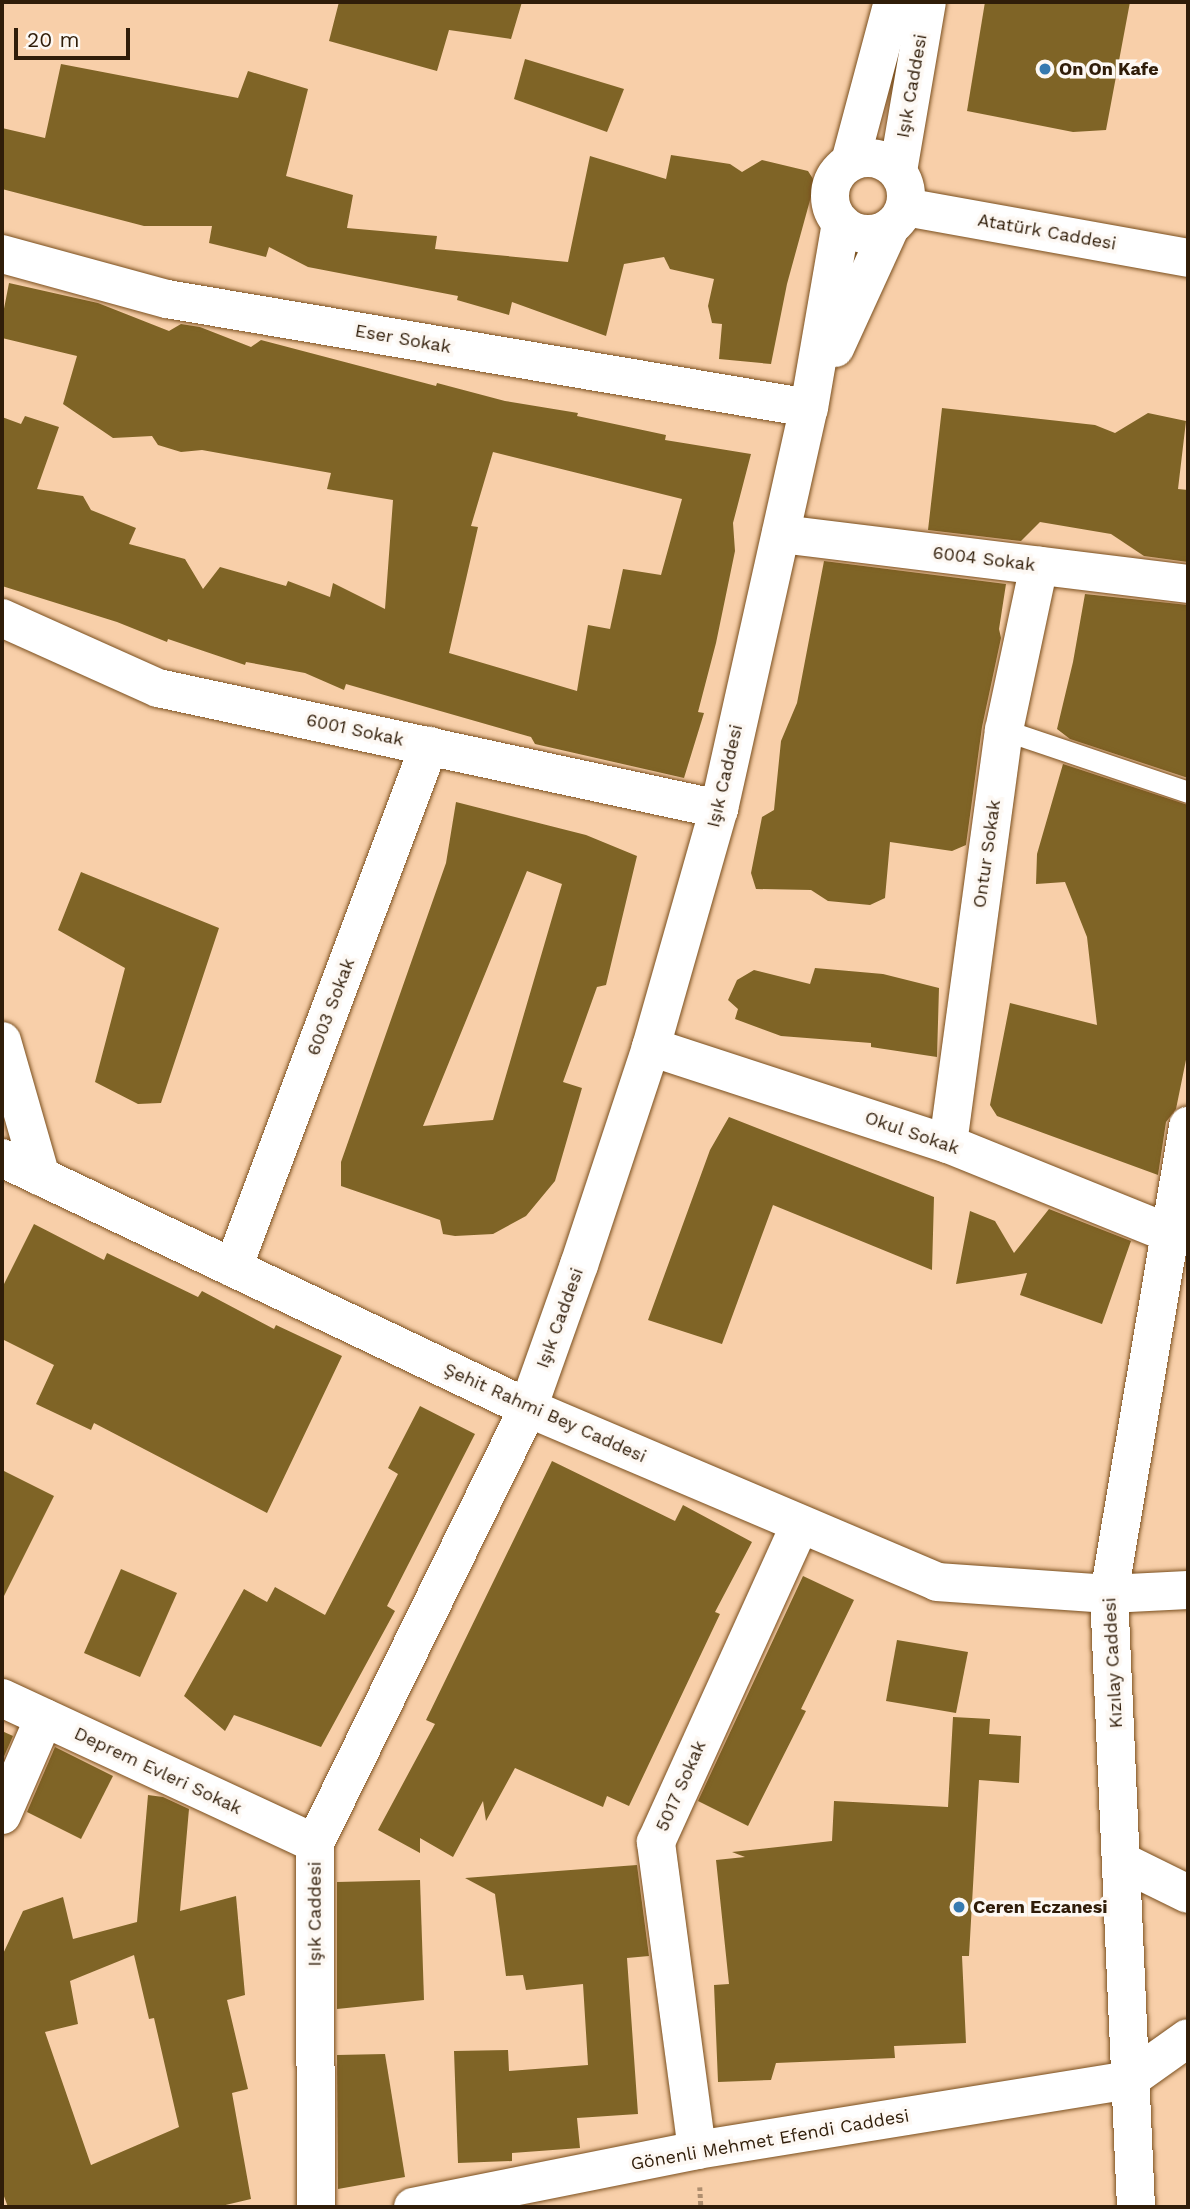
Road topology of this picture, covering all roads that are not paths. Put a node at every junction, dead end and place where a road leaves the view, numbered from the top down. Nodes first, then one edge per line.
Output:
1 (893, 2) edge
2 (927, 2) edge
3 (850, 162) junction
4 (898, 202) junction
5 (841, 223) junction
6 (2, 254) edge
7 (1188, 258) edge
8 (809, 408) junction
9 (780, 534) junction
10 (1039, 566) junction
11 (1188, 584) edge
12 (2, 618) edge
13 (1003, 730) junction
14 (429, 746) junction
15 (1188, 792) edge
16 (719, 809) junction
17 (2, 1041) edge
18 (651, 1047) junction
19 (1187, 1141) edge
20 (948, 1143) junction
21 (2, 1158) edge
22 (41, 1177) junction
23 (1168, 1233) junction
24 (233, 1268) junction
25 (528, 1408) junction
26 (800, 1524) junction
27 (1188, 1590) edge
28 (1109, 1594) junction
29 (2, 1698) edge
30 (44, 1718) junction
31 (2, 1815) edge
32 (315, 1843) junction
33 (1123, 1862) junction
34 (1188, 1894) edge
35 (1188, 2038) edge
36 (1129, 2080) junction
37 (698, 2150) junction
38 (316, 2207) edge
39 (414, 2207) edge
40 (1136, 2207) edge

1 - 3 street, Işık Caddesi
2 - 4 street, Işık Caddesi
3 - 4 street, Işık Caddesi
3 - 5 street, Işık Caddesi
4 - 5 street
4 - 7 street, Atatürk Caddesi
4 - 8 street, Işık Caddesi
5 - 8 street, Işık Caddesi
6 - 8 street, Eser Sokak
8 - 9 street, Işık Caddesi
9 - 10 street, 6004 Sokak
9 - 16 street, Işık Caddesi
10 - 11 street, 6004 Sokak
10 - 13 street, Ontur Sokak
12 - 14 street, 6001 Sokak
13 - 15 lane
13 - 20 street, Ontur Sokak
14 - 16 street, 6001 Sokak
14 - 24 street, 6003 Sokak
16 - 18 street, Işık Caddesi
17 - 22 street
18 - 20 street, Okul Sokak
18 - 25 street, Işık Caddesi
19 - 23 street, Kızılay Caddesi
20 - 23 street, Okul Sokak
21 - 22 street, Şehit Rahmi Bey Caddesi
22 - 24 street, Şehit Rahmi Bey Caddesi
23 - 28 street, Kızılay Caddesi
24 - 25 street, Şehit Rahmi Bey Caddesi
25 - 26 street, Şehit Rahmi Bey Caddesi
25 - 32 street, Işık Caddesi
26 - 28 street, Şehit Rahmi Bey Caddesi
26 - 37 street, 5017 Sokak
27 - 28 street, Şehit Rahmi Bey Caddesi
28 - 33 street, Kızılay Caddesi
29 - 30 street, Deprem Evleri Sokak
30 - 31 street
30 - 32 street, Deprem Evleri Sokak
32 - 38 street, Işık Caddesi
33 - 34 street
33 - 36 street, Kızılay Caddesi
35 - 36 street
36 - 37 street, Gönenli Mehmet Efendi Caddesi
36 - 40 street, Kızılay Caddesi
37 - 39 street, Gönenli Mehmet Efendi Caddesi

